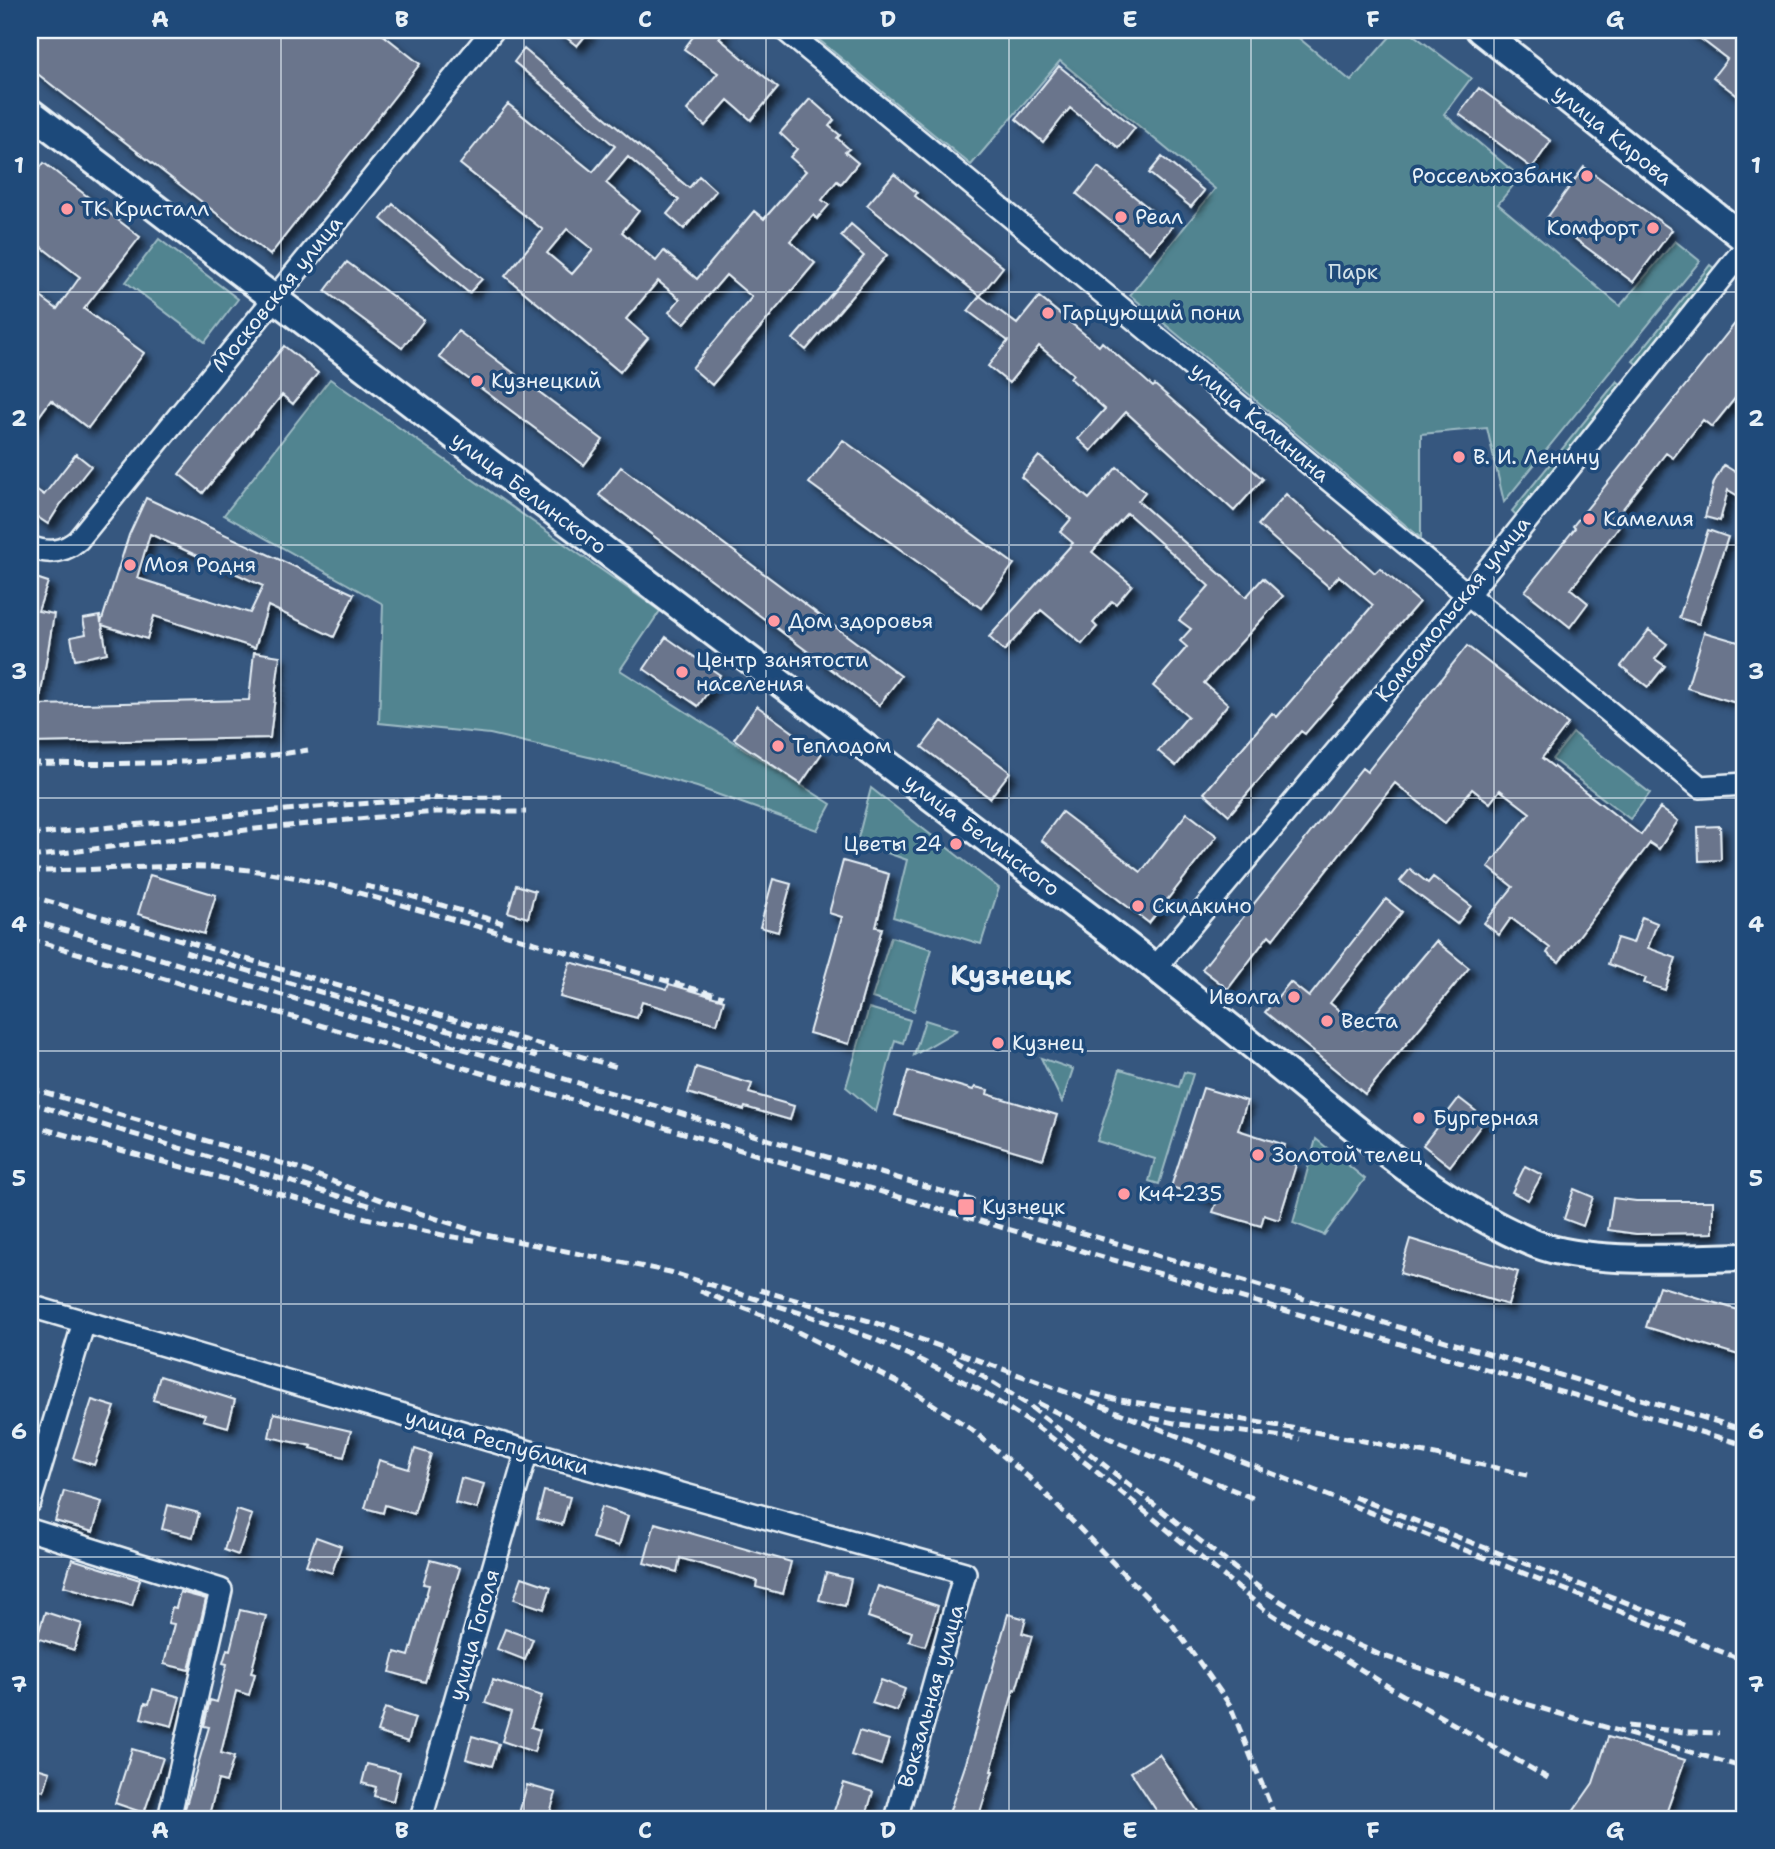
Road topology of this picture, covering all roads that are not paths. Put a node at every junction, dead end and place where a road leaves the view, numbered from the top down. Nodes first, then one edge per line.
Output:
1 (493, 30) edge
2 (785, 30) edge
3 (1480, 30) edge
4 (30, 112) edge
5 (1745, 239) edge
6 (1745, 248) edge
7 (272, 299) junction
8 (30, 547) edge
9 (1468, 594) junction
10 (1745, 784) edge
11 (1156, 967) junction
12 (1745, 1257) edge
13 (30, 1306) edge
14 (84, 1322) junction
15 (527, 1451) junction
16 (30, 1502) edge
17 (30, 1530) edge
18 (965, 1573) joint
19 (169, 1819) edge
20 (421, 1819) edge
21 (896, 1819) edge

1 - 7 street, Московская улица
2 - 9 street, улица Калинина
3 - 5 street, улица Кирова
4 - 7 street, улица Белинского
6 - 9 street, Комсомольская улица
7 - 8 street, Московская улица
7 - 11 street, улица Белинского
9 - 10 street, улица Калинина
9 - 11 street, Комсомольская улица
11 - 12 street, улица Белинского
13 - 14 street, улица Республики
14 - 15 street, улица Республики
14 - 16 street
15 - 18 street, улица Республики
15 - 20 street, улица Гоголя
17 - 19 street
18 - 21 street, Вокзальная улица

